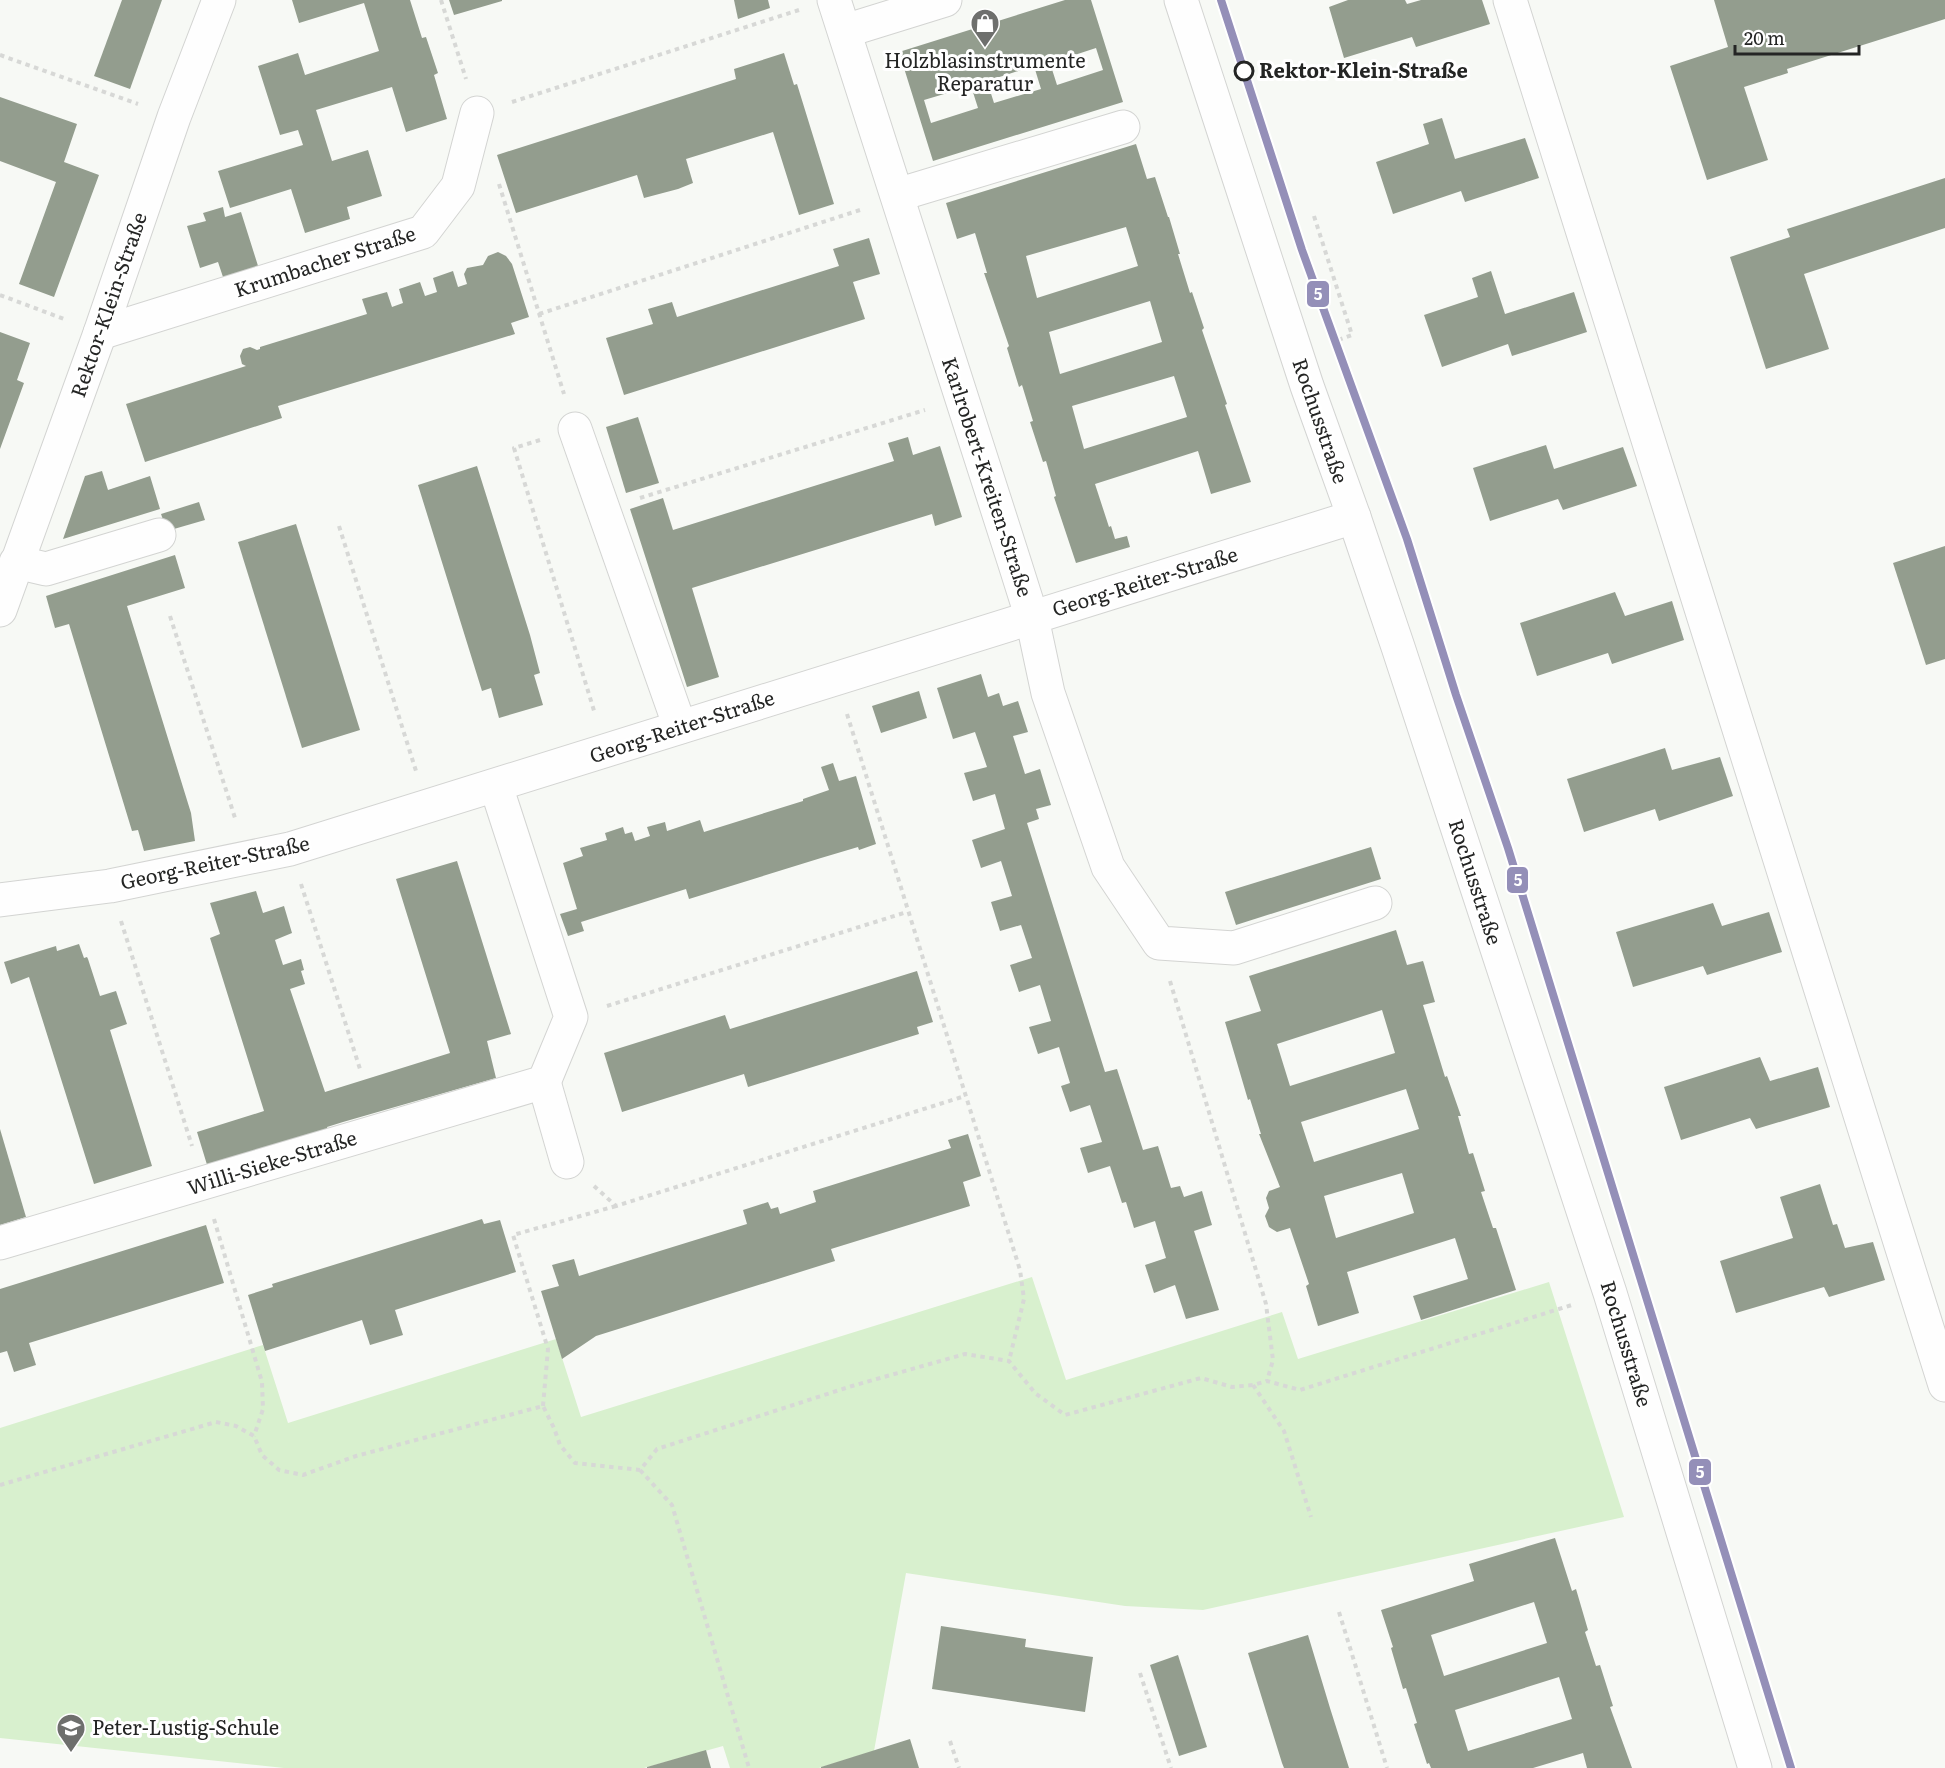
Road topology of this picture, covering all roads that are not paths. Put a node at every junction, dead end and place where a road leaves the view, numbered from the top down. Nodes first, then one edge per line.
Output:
1 (219, 0) edge
2 (945, 0) edge
3 (1181, 0) edge
4 (1510, 0) edge
5 (821, 4) edge
6 (845, 31) junction
7 (477, 113) road end
8 (1123, 127) dead end
9 (897, 197) junction
10 (100, 333) junction
11 (575, 429) road end
12 (1354, 517) junction
13 (159, 536) dead end
14 (16, 562) junction
15 (0, 610) edge
16 (1032, 618) junction
17 (680, 727) junction
18 (496, 786) junction
19 (0, 900) edge
20 (1375, 903) dead end
21 (544, 1082) junction
22 (567, 1162) road end
23 (0, 1243) edge
24 (1945, 1385) edge
25 (1755, 1768) edge

1 - 10 street, Rektor-Klein-Straße
2 - 6 street
3 - 12 street, Rochusstraße
4 - 24 street
5 - 6 street, Karlrobert-Kreiten-Straße
6 - 9 street, Karlrobert-Kreiten-Straße
7 - 10 street, Krumbacher Straße
8 - 9 street
9 - 16 street, Karlrobert-Kreiten-Straße
10 - 14 street, Rektor-Klein-Straße
11 - 17 street
12 - 16 street, Georg-Reiter-Straße
12 - 25 street, Rochusstraße
13 - 14 street
14 - 15 street, Rektor-Klein-Straße
16 - 17 street, Georg-Reiter-Straße
16 - 20 street, Karlrobert-Kreiten-Straße
17 - 18 street, Georg-Reiter-Straße
18 - 19 street, Georg-Reiter-Straße
18 - 21 street
21 - 22 street
21 - 23 street, Willi-Sieke-Straße

